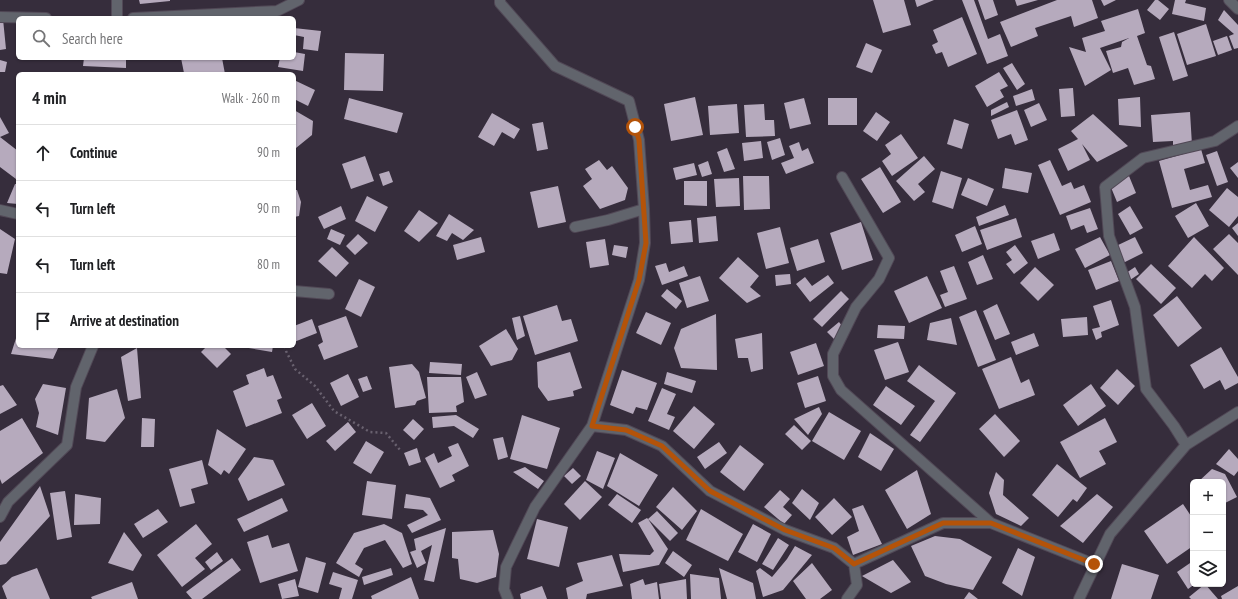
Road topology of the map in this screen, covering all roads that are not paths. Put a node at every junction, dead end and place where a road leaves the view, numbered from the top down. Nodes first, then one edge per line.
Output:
1 (116, 0) edge
2 (299, 0) edge
3 (500, 0) edge
4 (1229, 0) edge
5 (1238, 9) edge
6 (117, 16) edge
7 (174, 16) edge
8 (0, 18) edge
9 (16, 18) edge
10 (1238, 126) edge
11 (842, 177) dead end
12 (644, 209) junction
13 (0, 210) edge
14 (16, 214) edge
15 (575, 227) dead end
16 (296, 291) edge
17 (329, 294) dead end
18 (92, 348) edge
19 (1238, 412) edge
20 (592, 426) junction
21 (1186, 445) junction
22 (0, 517) edge
23 (991, 523) junction
24 (854, 564) junction
25 (1094, 564) junction
26 (1083, 596) edge
27 (508, 599) edge
28 (846, 599) edge

1 - 6 street
2 - 7 street
3 - 12 street
4 - 5 street
8 - 9 street
10 - 21 street
11 - 23 street
12 - 15 street
12 - 20 street
13 - 14 street
16 - 17 street
18 - 22 street
19 - 21 street
20 - 24 street
20 - 27 street
21 - 25 street
23 - 24 street
23 - 25 street
24 - 28 street
25 - 26 street

